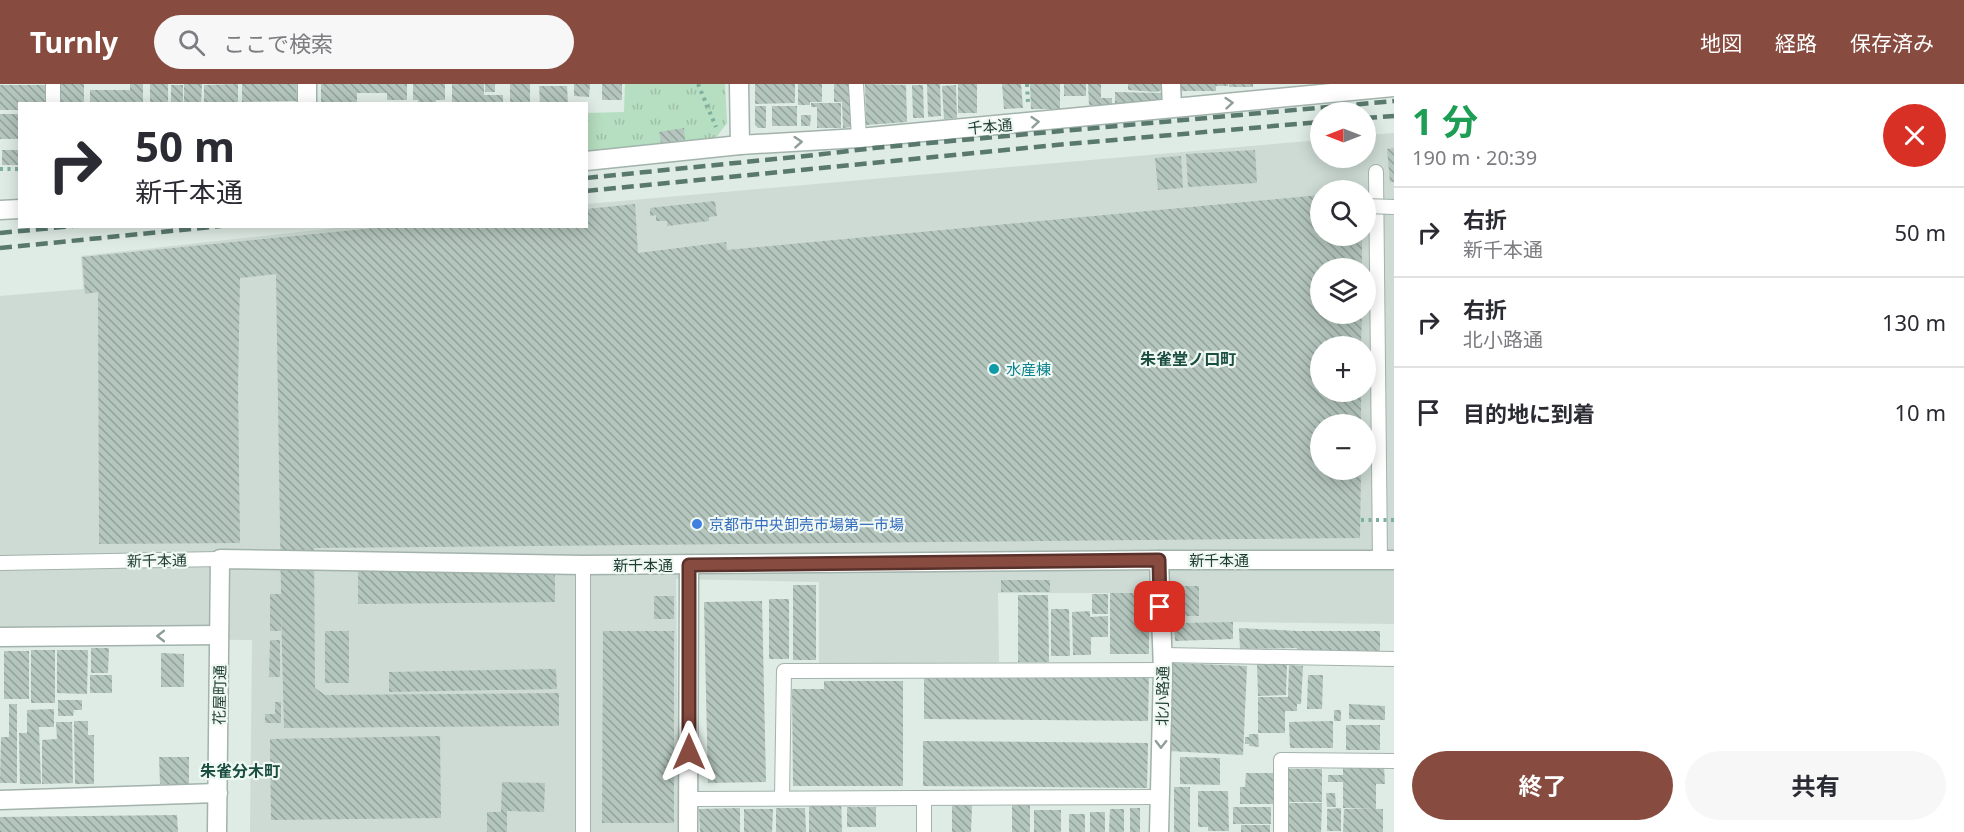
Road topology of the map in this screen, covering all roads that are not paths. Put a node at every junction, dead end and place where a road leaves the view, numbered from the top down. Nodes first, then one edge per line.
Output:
1 (53, 84) edge
2 (307, 84) edge
3 (740, 84) edge
4 (856, 84) edge
5 (1172, 84) edge
6 (1394, 87) edge
7 (53, 102) edge
8 (307, 102) edge
9 (1172, 108) junction
10 (859, 138) junction
11 (740, 146) junction
12 (588, 161) edge
13 (1376, 172) dead end
14 (1376, 206) edge
15 (1394, 207) edge
16 (18, 209) edge
17 (0, 210) edge
18 (220, 559) junction
19 (1159, 560) junction
20 (1387, 560) edge
21 (0, 563) edge
22 (583, 565) junction
23 (689, 565) junction
24 (219, 635) junction
25 (0, 637) edge
26 (1394, 659) edge
27 (1163, 662) junction
28 (1394, 761) edge
29 (218, 793) junction
30 (1160, 797) junction
31 (782, 798) junction
32 (924, 798) junction
33 (689, 799) junction
34 (0, 800) edge
35 (217, 832) edge
36 (583, 832) edge
37 (688, 832) edge
38 (924, 832) edge
39 (1159, 832) edge
40 (1281, 832) edge

1 - 7 lane
2 - 8 street
3 - 11 street
4 - 10 lane
5 - 9 street
9 -> 6 street, 千本通
10 -> 9 street, 千本通
11 -> 10 street, 千本通
11 - 12 street, 千本通
13 - 20 lane
14 - 15 lane, bridge
16 - 17 street
18 - 21 lane, 新千本通
18 - 22 street, 新千本通
18 - 24 street, 花屋町通
19 - 20 street, 新千本通
19 - 23 street, 新千本通
19 - 27 street, 北小路通
22 - 23 street, 新千本通
22 - 36 lane
23 - 33 street
24 -> 25 street
24 - 29 street, 花屋町通
26 - 27 lane
27 -> 30 street, 北小路通
27 - 31 lane
28 - 40 lane
29 - 34 street
29 - 35 street, 花屋町通
30 - 32 lane
30 - 39 street, 北小路通
31 - 32 lane
31 - 33 lane
32 - 38 lane
33 - 37 street

